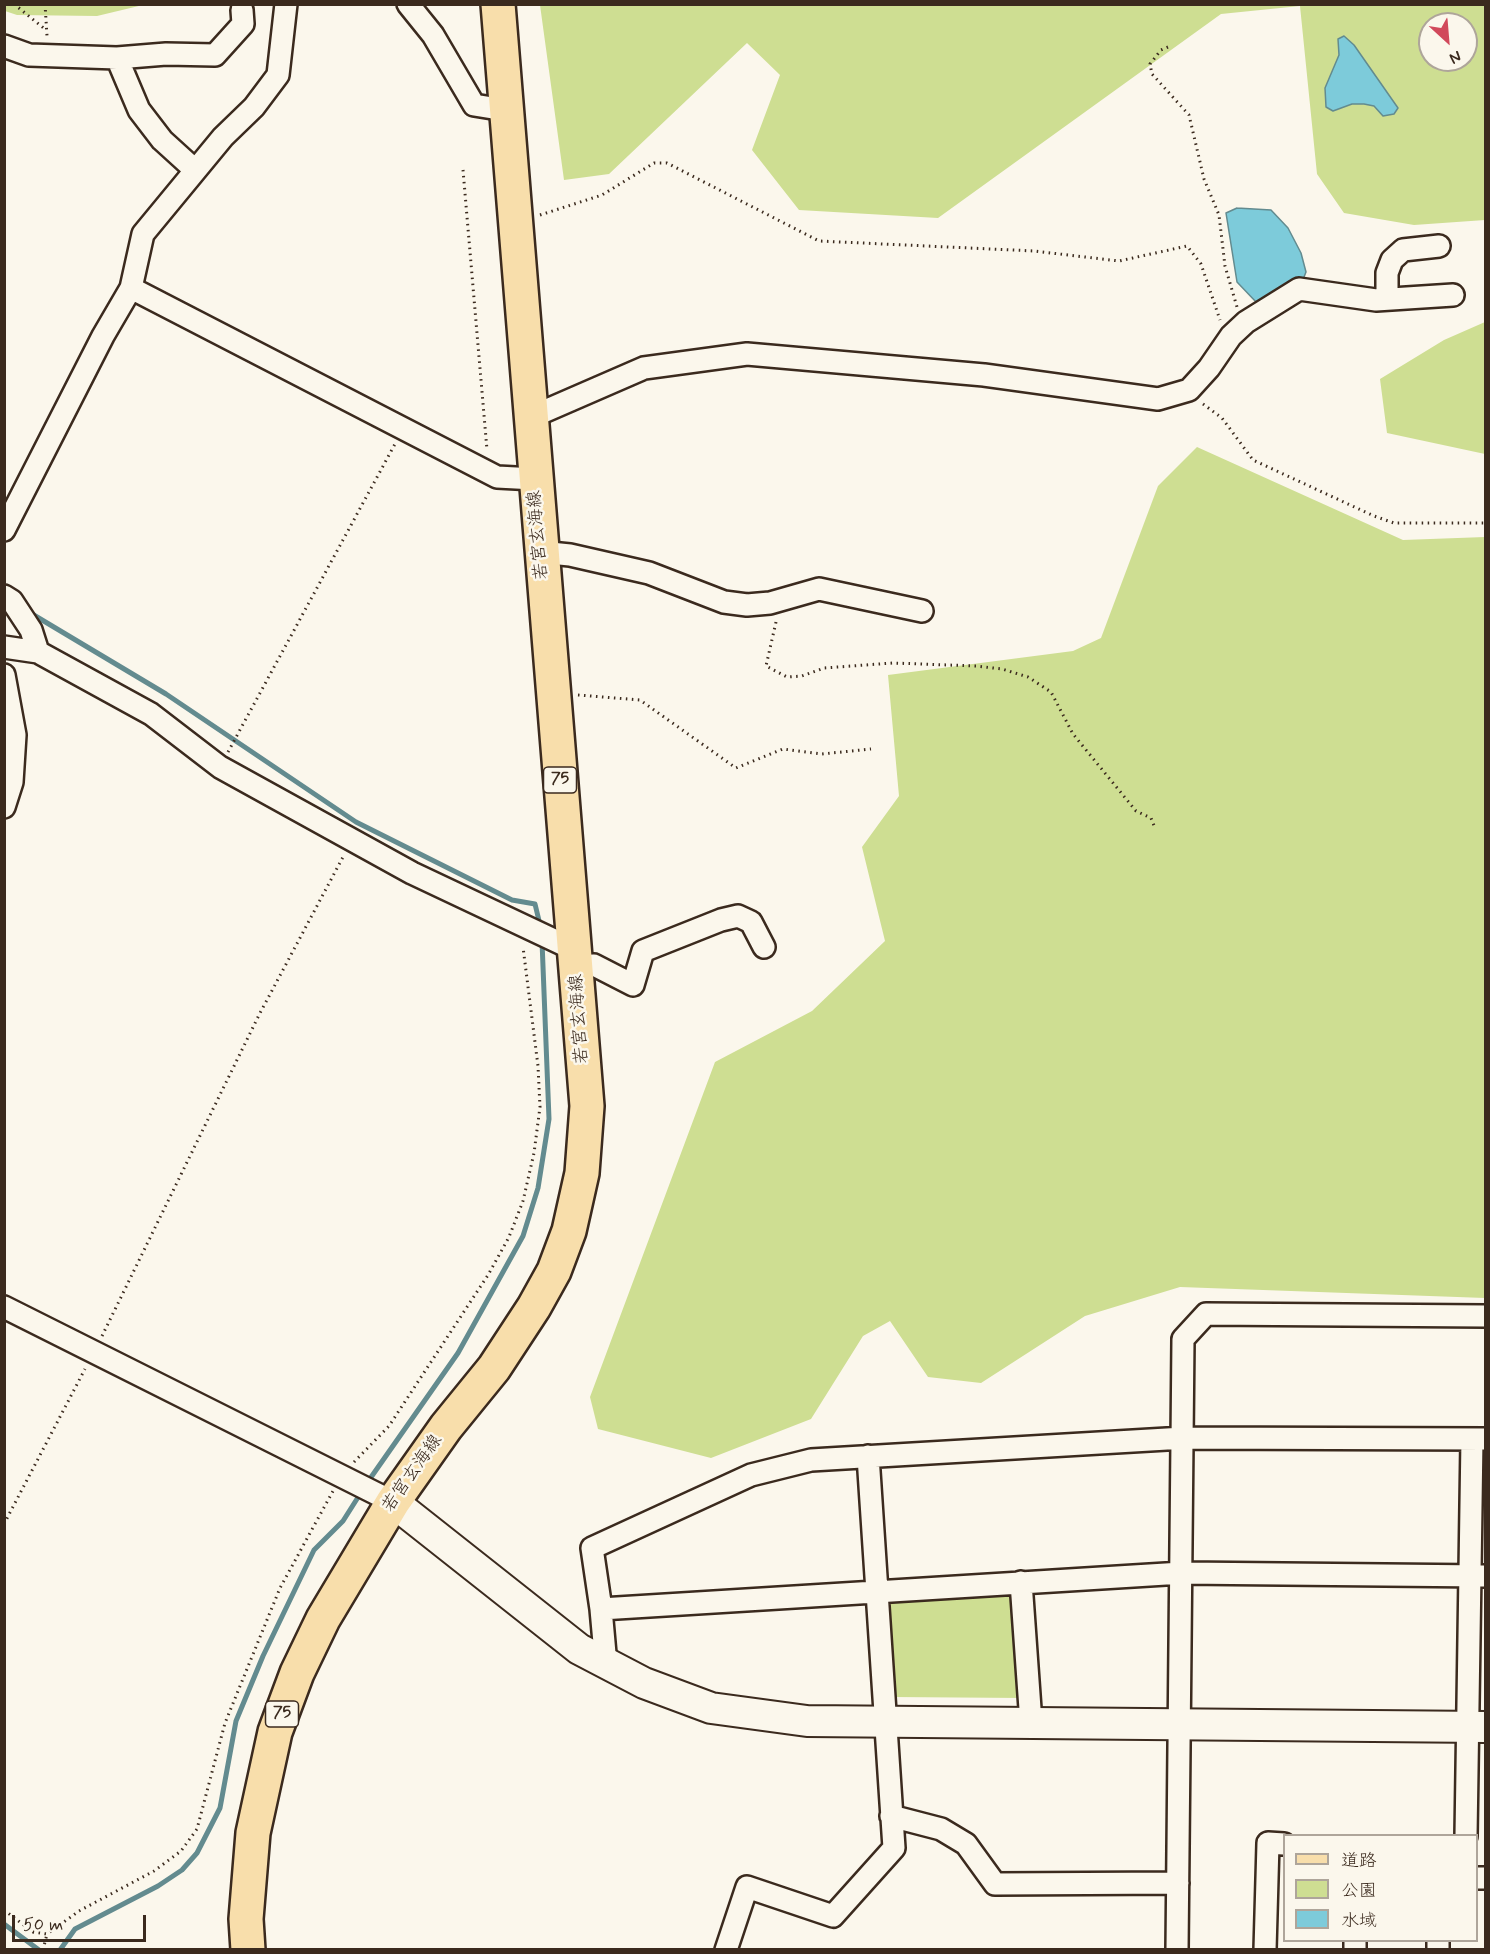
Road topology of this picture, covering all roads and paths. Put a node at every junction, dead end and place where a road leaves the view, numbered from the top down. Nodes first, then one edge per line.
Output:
1 (14, 4) edge
2 (45, 4) edge
3 (286, 4) edge
4 (408, 4) edge
5 (498, 4) edge
6 (242, 10) dead end
7 (46, 30) junction
8 (4, 46) edge
9 (1168, 47) dead end
10 (48, 56) junction
11 (117, 58) junction
12 (506, 110) junction
13 (195, 170) junction
14 (463, 170) dead end
15 (514, 221) junction
16 (1439, 246) dead end
17 (131, 288) junction
18 (1453, 295) dead end
19 (1387, 299) junction
20 (1236, 331) junction
21 (1189, 390) junction
22 (530, 418) junction
23 (404, 429) junction
24 (483, 470) junction
25 (535, 479) junction
26 (1485, 523) edge
27 (4, 530) edge
28 (540, 552) junction
29 (4, 596) edge
30 (770, 603) junction
31 (922, 611) dead end
32 (4, 647) edge
33 (39, 652) junction
34 (4, 675) edge
35 (554, 702) junction
36 (871, 749) dead end
37 (220, 767) junction
38 (4, 807) edge
39 (1155, 828) dead end
40 (353, 840) junction
41 (528, 929) junction
42 (764, 947) dead end
43 (575, 958) junction
44 (4, 1307) edge
45 (1485, 1316) edge
46 (93, 1354) junction
47 (1184, 1438) junction
48 (1479, 1439) edge
49 (868, 1456) junction
50 (340, 1476) junction
51 (393, 1502) junction
52 (4, 1524) edge
53 (1182, 1572) junction
54 (1477, 1576) edge
55 (1022, 1582) junction
56 (879, 1590) junction
57 (601, 1609) junction
58 (606, 1665) junction
59 (887, 1721) junction
60 (1031, 1723) junction
61 (1181, 1724) junction
62 (1477, 1727) edge
63 (891, 1816) junction
64 (1466, 1834) edge
65 (1283, 1844) edge
66 (1178, 1883) junction
67 (4, 1910) edge
68 (47, 1934) junction
69 (44, 1950) edge
70 (248, 1950) edge
71 (726, 1950) edge
72 (1177, 1950) edge
73 (1265, 1950) edge

1 - 7 path
2 - 7 path
3 - 13 street
4 - 12 street
5 - 12 main road, 若宮玄海線 / 75
6 - 11 street
7 - 10 path
8 - 10 street
9 - 20 path
10 - 11 street
11 - 13 street
12 - 15 main road, 若宮玄海線 / 75
13 - 17 street
14 - 24 path
15 - 20 path
15 - 22 main road, 若宮玄海線 / 75
16 - 19 street
17 - 23 street
17 - 27 street
18 - 19 street
19 - 20 street
20 - 21 street
21 - 22 street
21 - 26 path
22 - 25 main road, 若宮玄海線 / 75
23 - 24 street
23 - 37 path
24 - 25 street
25 - 28 main road, 若宮玄海線 / 75
28 - 30 street
28 - 35 main road, 若宮玄海線 / 75
29 - 33 street
30 - 31 street
30 - 39 path
32 - 33 street
33 - 37 street
34 - 38 street
35 - 36 path
35 - 43 main road, 若宮玄海線 / 75
37 - 40 street
40 - 41 street
40 - 46 path
41 - 43 street
41 - 50 path
42 - 43 street
43 - 51 main road, 若宮玄海線 / 75
44 - 46 street
45 - 47 street
46 - 50 street
46 - 52 path
47 - 48 street
47 - 49 street
47 - 53 street
48 - 54 street
49 - 56 street
49 - 57 street
50 - 51 street
50 - 68 path
51 - 58 street
51 - 70 main road, 若宮玄海線 / 75
53 - 54 street
53 - 55 street
53 - 61 street
54 - 62 street
55 - 56 street
55 - 60 street
56 - 57 street
56 - 59 street
57 - 58 street
58 - 59 street
59 - 60 street
59 - 63 street
60 - 61 street
61 - 62 street
61 - 66 street
62 - 64 street
63 - 66 street
63 - 71 street
65 - 73 street
66 - 72 street
67 - 68 path
68 - 69 path

